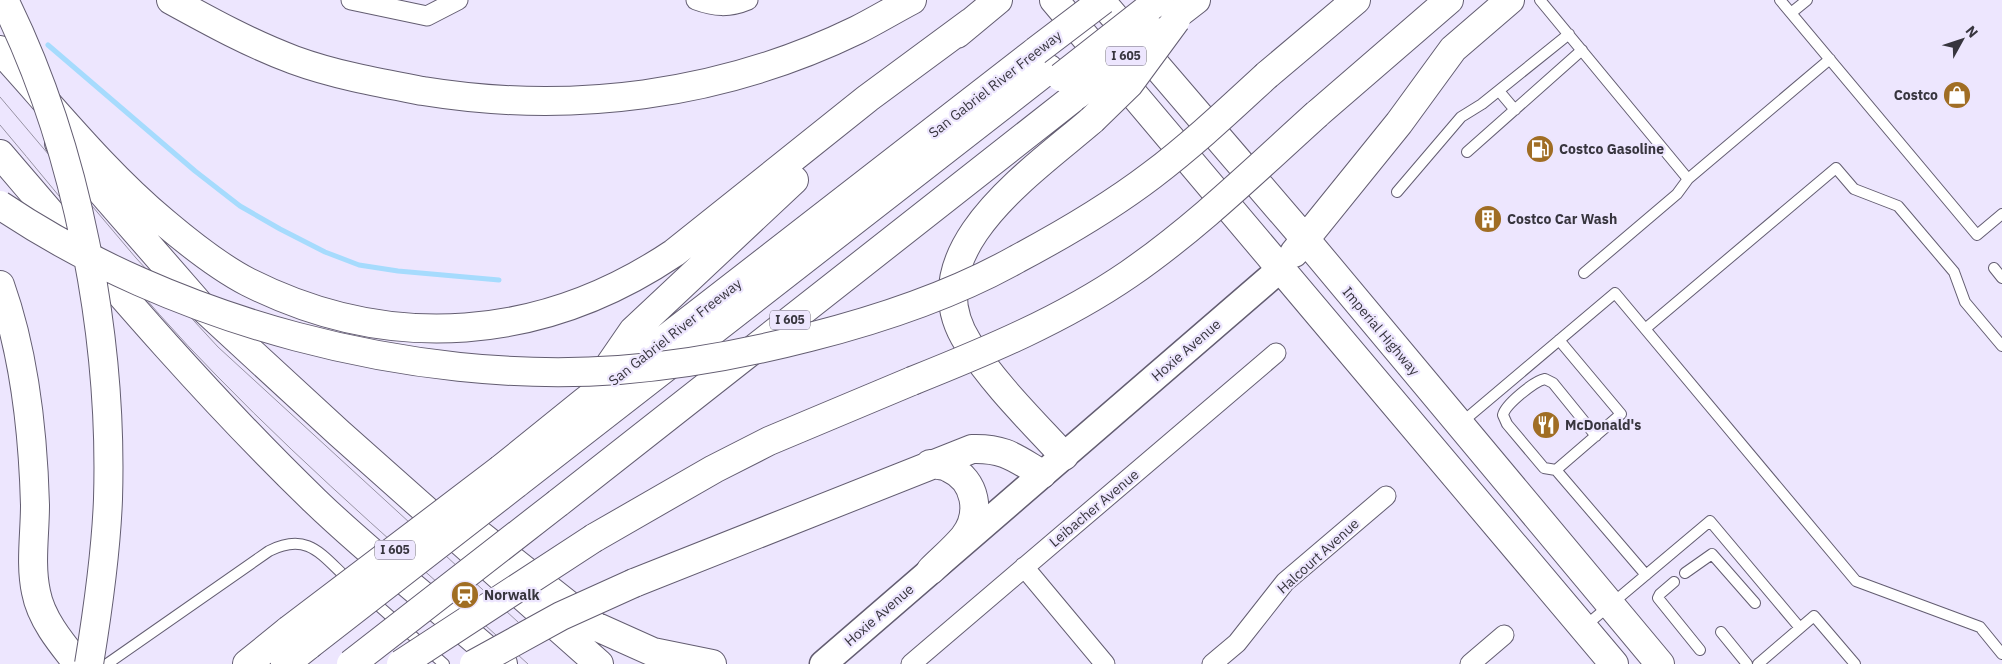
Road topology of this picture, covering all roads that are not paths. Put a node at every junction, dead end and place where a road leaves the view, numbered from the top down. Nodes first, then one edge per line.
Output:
1 (4, 0) edge
2 (171, 0) edge
3 (458, 0) edge
4 (696, 0) edge
5 (748, 0) edge
6 (912, 0) edge
7 (998, 0) edge
8 (1054, 0) edge
9 (1102, 0) edge
10 (1139, 0) edge
11 (1356, 0) edge
12 (1449, 0) edge
13 (1510, 0) edge
14 (1540, 0) edge
15 (1780, 0) edge
16 (1807, 0) edge
17 (354, 1) edge
18 (1178, 9) edge
19 (1791, 13) junction
20 (970, 22) junction
21 (1569, 34) junction
22 (0, 50) edge
23 (1582, 50) junction
24 (1830, 59) junction
25 (0, 72) edge
26 (1056, 73) junction
27 (1499, 91) junction
28 (1515, 110) junction
29 (1467, 152) dead end
30 (0, 154) edge
31 (1688, 179) junction
32 (1397, 192) dead end
33 (0, 205) edge
34 (2002, 214) edge
35 (1306, 240) junction
36 (1994, 268) dead end
37 (1279, 270) junction
38 (1584, 273) dead end
39 (2002, 278) edge
40 (0, 285) edge
41 (201, 306) junction
42 (1645, 329) junction
43 (1558, 340) junction
44 (2002, 346) edge
45 (1276, 353) dead end
46 (584, 402) junction
47 (1459, 425) junction
48 (1596, 436) junction
49 (1064, 456) junction
50 (930, 464) junction
51 (1556, 470) junction
52 (1042, 474) junction
53 (509, 476) junction
54 (1386, 496) dead end
55 (1024, 567) junction
56 (931, 570) junction
57 (1685, 573) dead end
58 (1646, 575) junction
59 (1674, 582) dead end
60 (1755, 603) dead end
61 (1610, 605) junction
62 (1584, 628) junction
63 (1800, 628) junction
64 (1721, 632) dead end
65 (1504, 635) dead end
66 (299, 638) junction
67 (1700, 650) dead end
68 (2002, 654) edge
69 (78, 664) edge
70 (89, 664) edge
71 (107, 664) edge
72 (246, 664) edge
73 (285, 664) edge
74 (351, 664) edge
75 (400, 664) edge
76 (444, 664) edge
77 (474, 664) edge
78 (503, 664) edge
79 (599, 664) edge
80 (712, 664) edge
81 (823, 664) edge
82 (911, 664) edge
83 (1105, 664) edge
84 (1212, 664) edge
85 (1470, 664) edge
86 (1614, 664) edge
87 (1660, 664) edge
88 (1747, 664) edge
89 (1758, 664) edge
90 (1855, 664) edge

1 - 70 main road, bridge
2 - 6 main road
3 - 17 street
4 - 5 street
7 - 20 main road
8 - 37 main road
9 - 26 main road, San Gabriel River Freeway / I 605, bridge
9 - 35 main road, Imperial Highway
10 - 26 main road
11 - 33 main road, bridge
12 - 75 main road, bridge
13 - 35 main road, Hoxie Avenue
14 - 21 lane
15 - 19 lane
16 - 19 lane
18 - 26 main road, San Gabriel River Freeway / I 605, bridge
18 - 49 main road, bridge
19 - 24 lane
20 - 22 main road
20 - 46 main road
21 - 23 lane
21 - 27 lane
23 - 28 lane
23 - 31 lane
24 - 31 lane
24 - 34 lane
25 - 41 main road
26 - 46 main road, San Gabriel River Freeway / I 605
26 - 53 main road
26 - 74 main road, San Gabriel River Freeway / I 605, bridge
27 - 28 lane
27 - 32 lane
28 - 29 lane
30 - 78 main road
31 - 38 lane
35 - 37 main road, Hoxie Avenue
35 - 47 main road, Imperial Highway
36 - 39 lane
37 - 49 main road, Hoxie Avenue
37 - 62 main road
40 - 69 main road
41 - 79 main road
41 - 80 main road
42 - 43 lane
42 - 44 lane
42 - 68 lane
43 - 47 lane
43 - 48 lane
45 - 55 street, Leibacher Avenue
46 - 53 main road, San Gabriel River Freeway / I 605
47 - 61 main road, Imperial Highway
48 - 51 lane
48 - 51 lane
49 - 52 main road, Hoxie Avenue
50 - 52 main road
50 - 56 main road
50 - 77 main road, bridge
51 - 58 lane
52 - 56 main road, Hoxie Avenue
53 - 66 main road, San Gabriel River Freeway / I 605, bridge
54 - 84 street, Halcourt Avenue
55 - 82 street, Leibacher Avenue
55 - 83 street
56 - 81 main road, Hoxie Avenue
57 - 60 lane
58 - 61 lane
58 - 63 lane
59 - 67 lane
61 - 62 lane
61 - 87 main road, Imperial Highway
62 - 86 main road
63 - 89 lane
63 - 90 lane
64 - 88 lane
65 - 85 street
66 - 72 main road, San Gabriel River Freeway / I 605
66 - 73 main road
71 - 76 lane

